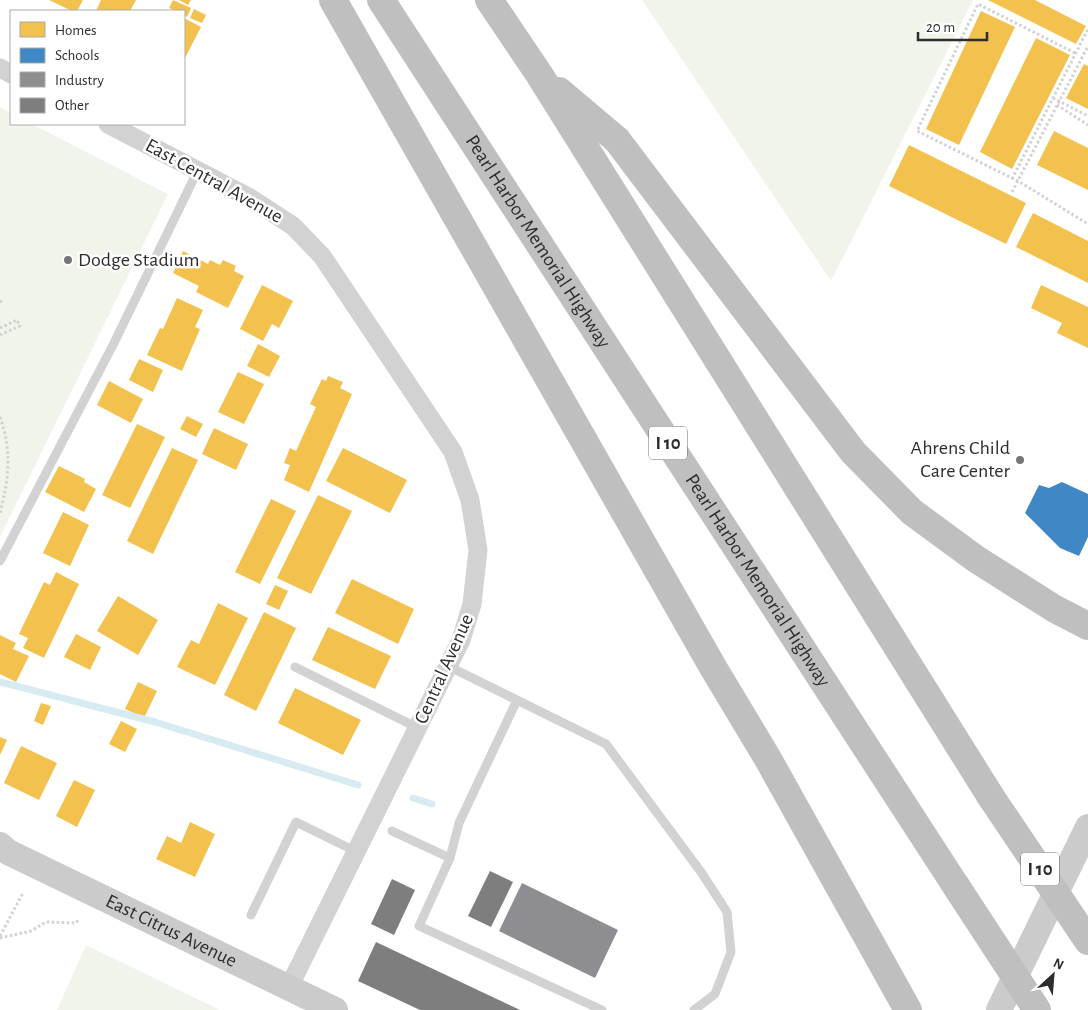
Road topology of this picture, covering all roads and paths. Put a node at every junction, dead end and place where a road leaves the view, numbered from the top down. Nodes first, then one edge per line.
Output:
1 (333, 0) edge
2 (381, 0) edge
3 (489, 0) edge
4 (1088, 29) edge
5 (1088, 46) edge
6 (1075, 53) junction
7 (539, 74) junction
8 (1053, 98) junction
9 (1060, 101) junction
10 (1057, 105) junction
11 (1088, 116) edge
12 (110, 125) edge
13 (1088, 125) edge
14 (198, 170) junction
15 (1012, 179) junction
16 (1018, 181) junction
17 (1012, 192) dead end
18 (1088, 224) edge
19 (293, 226) joint
20 (0, 328) edge
21 (0, 334) edge
22 (0, 417) edge
23 (0, 513) edge
24 (0, 561) edge
25 (1088, 626) edge
26 (448, 666) junction
27 (294, 667) dead end
28 (517, 700) junction
29 (418, 728) junction
30 (1088, 827) edge
31 (392, 831) dead end
32 (3, 852) edge
33 (357, 852) junction
34 (450, 858) junction
35 (23, 893) dead end
36 (251, 915) dead end
37 (79, 919) dead end
38 (0, 937) edge
39 (1088, 941) edge
40 (289, 987) junction
41 (335, 1010) edge
42 (602, 1010) edge
43 (694, 1010) edge
44 (908, 1010) edge
45 (999, 1010) edge
46 (1037, 1010) edge

1 - 44 highway
2 - 46 highway, Pearl Harbor Memorial Highway / I 10, bridge
3 - 7 highway, I 10
4 - 6 path
5 - 9 path
6 - 8 path
6 - 15 path
7 - 25 highway
7 - 39 highway, I 10, bridge
8 - 9 path
8 - 15 path
9 - 10 path
9 - 11 path
10 - 13 path
10 - 16 path
12 - 14 street, East Central Avenue
14 - 19 street, East Central Avenue
14 - 24 lane
15 - 16 path
16 - 17 path
16 - 18 path
19 - 26 street, Central Avenue
20 - 21 path
22 - 23 path
26 - 28 lane
26 - 29 street, Central Avenue
27 - 29 lane
28 - 34 lane
28 - 43 lane
29 - 33 street, Central Avenue
30 - 45 main road
31 - 34 lane
32 - 40 main road, East Citrus Avenue
33 - 36 lane
33 - 40 street, Central Avenue
34 - 42 lane
35 - 38 path
37 - 38 path
40 - 41 main road, East Citrus Avenue

